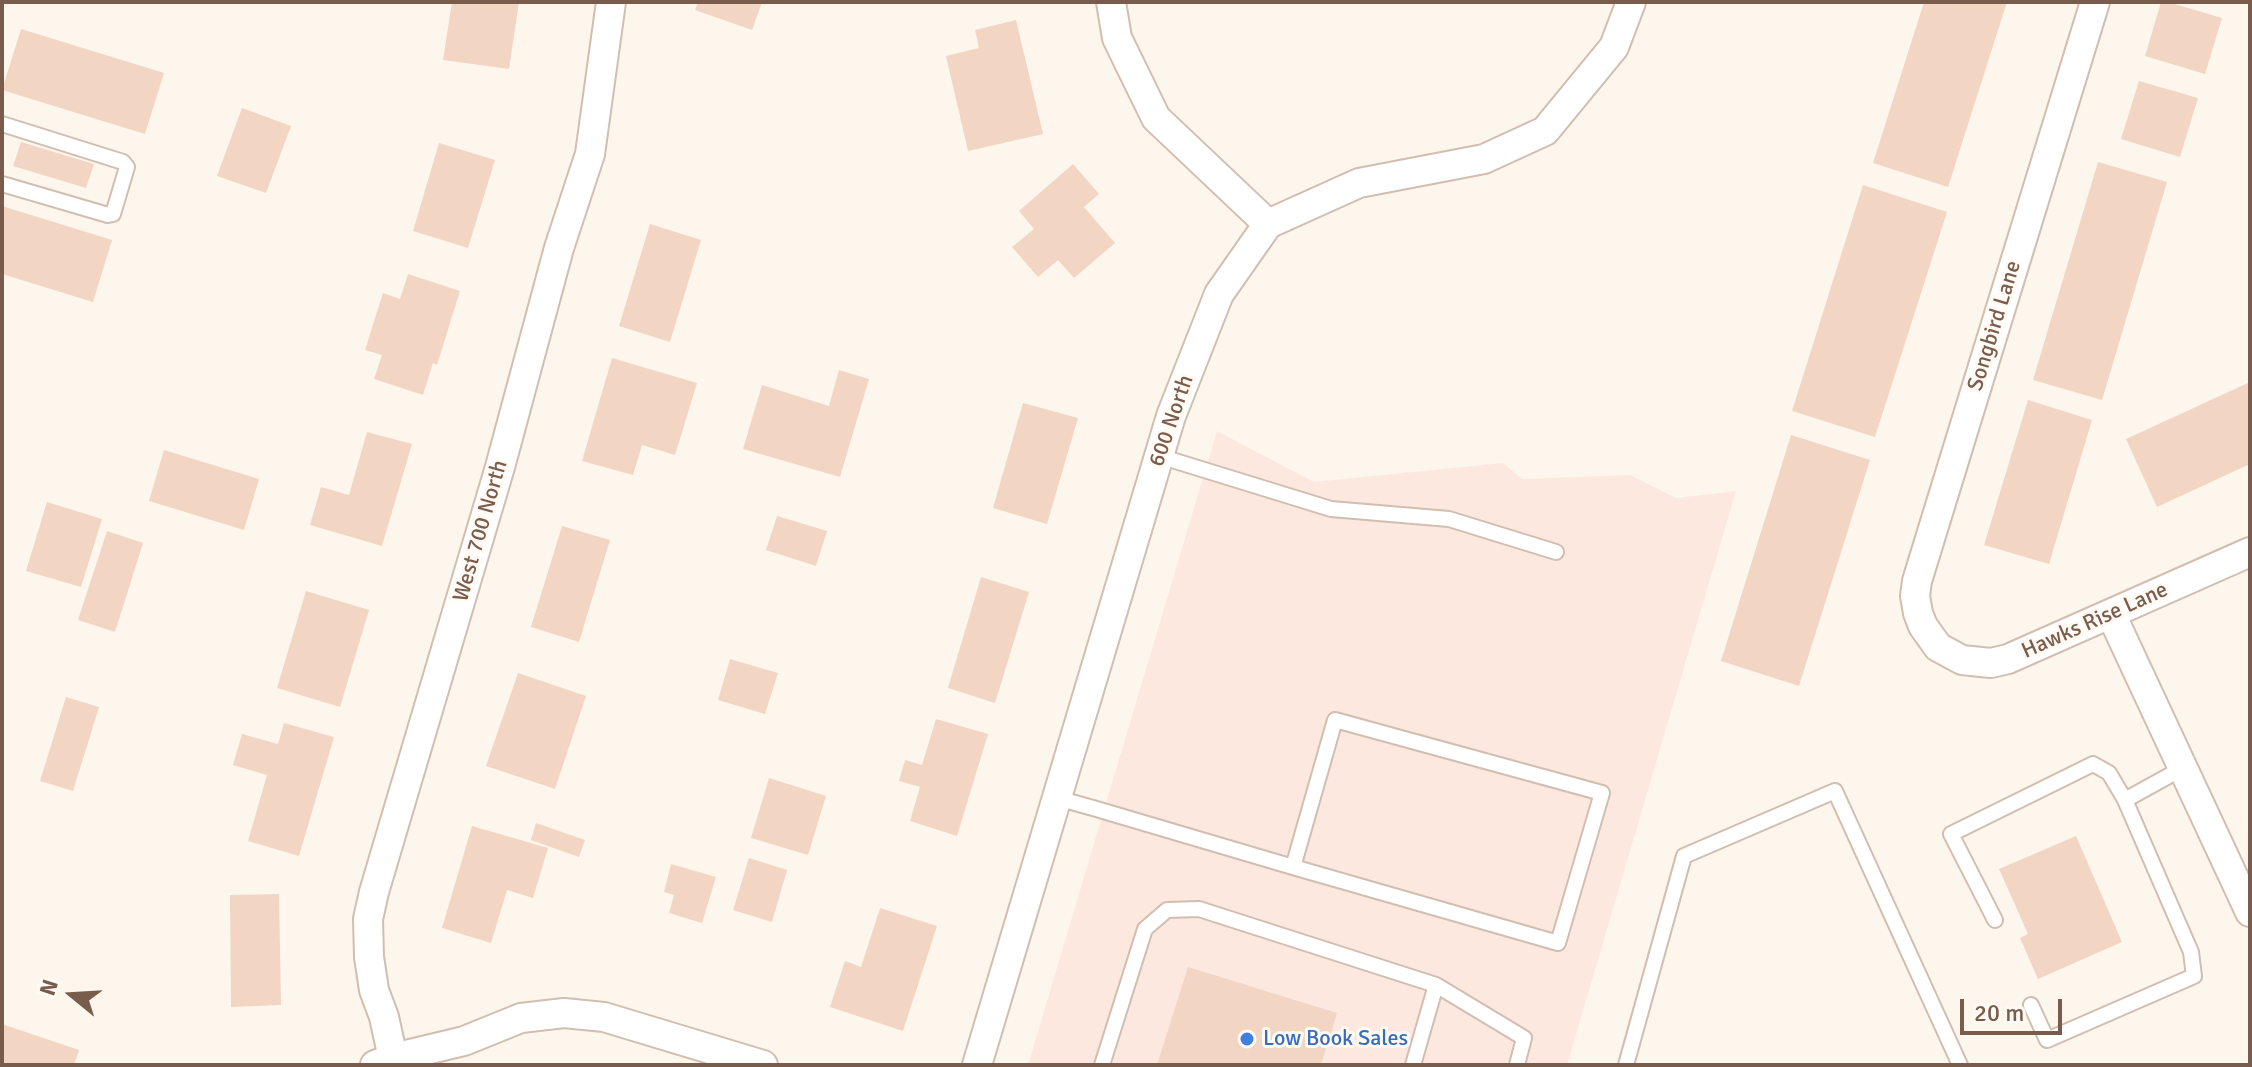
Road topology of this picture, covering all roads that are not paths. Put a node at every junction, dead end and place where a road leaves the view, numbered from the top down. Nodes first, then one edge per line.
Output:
1 (611, 2) edge
2 (1111, 2) edge
3 (1631, 2) edge
4 (2095, 2) edge
5 (2, 124) edge
6 (2, 184) edge
7 (1268, 224) junction
8 (1159, 456) junction
9 (1556, 552) dead end
10 (2250, 552) edge
11 (2111, 614) junction
12 (1938, 647) joint
13 (2183, 768) junction
14 (1057, 798) junction
15 (2125, 800) junction
16 (1293, 867) junction
17 (2250, 912) edge
18 (1995, 920) dead end
19 (1436, 985) junction
20 (2031, 1005) dead end
21 (384, 1062) edge
22 (763, 1065) edge
23 (977, 1065) edge
24 (1102, 1065) edge
25 (1413, 1065) edge
26 (1517, 1065) edge
27 (1626, 1065) edge
28 (1960, 1065) edge

1 - 21 street, West 700 North
2 - 7 street
3 - 7 street
4 - 12 street, Songbird Lane
5 - 6 lane
7 - 8 street, 600 North
8 - 9 lane
8 - 14 street, 600 North
10 - 11 street, Hawks Rise Lane
11 - 12 street, Hawks Rise Lane
11 - 13 street
13 - 15 lane
13 - 17 street
14 - 16 lane
14 - 23 street, 600 North
15 - 18 lane
15 - 20 lane
16 - 16 lane
19 - 24 lane
19 - 25 lane
19 - 26 lane
21 - 22 street
27 - 28 lane

